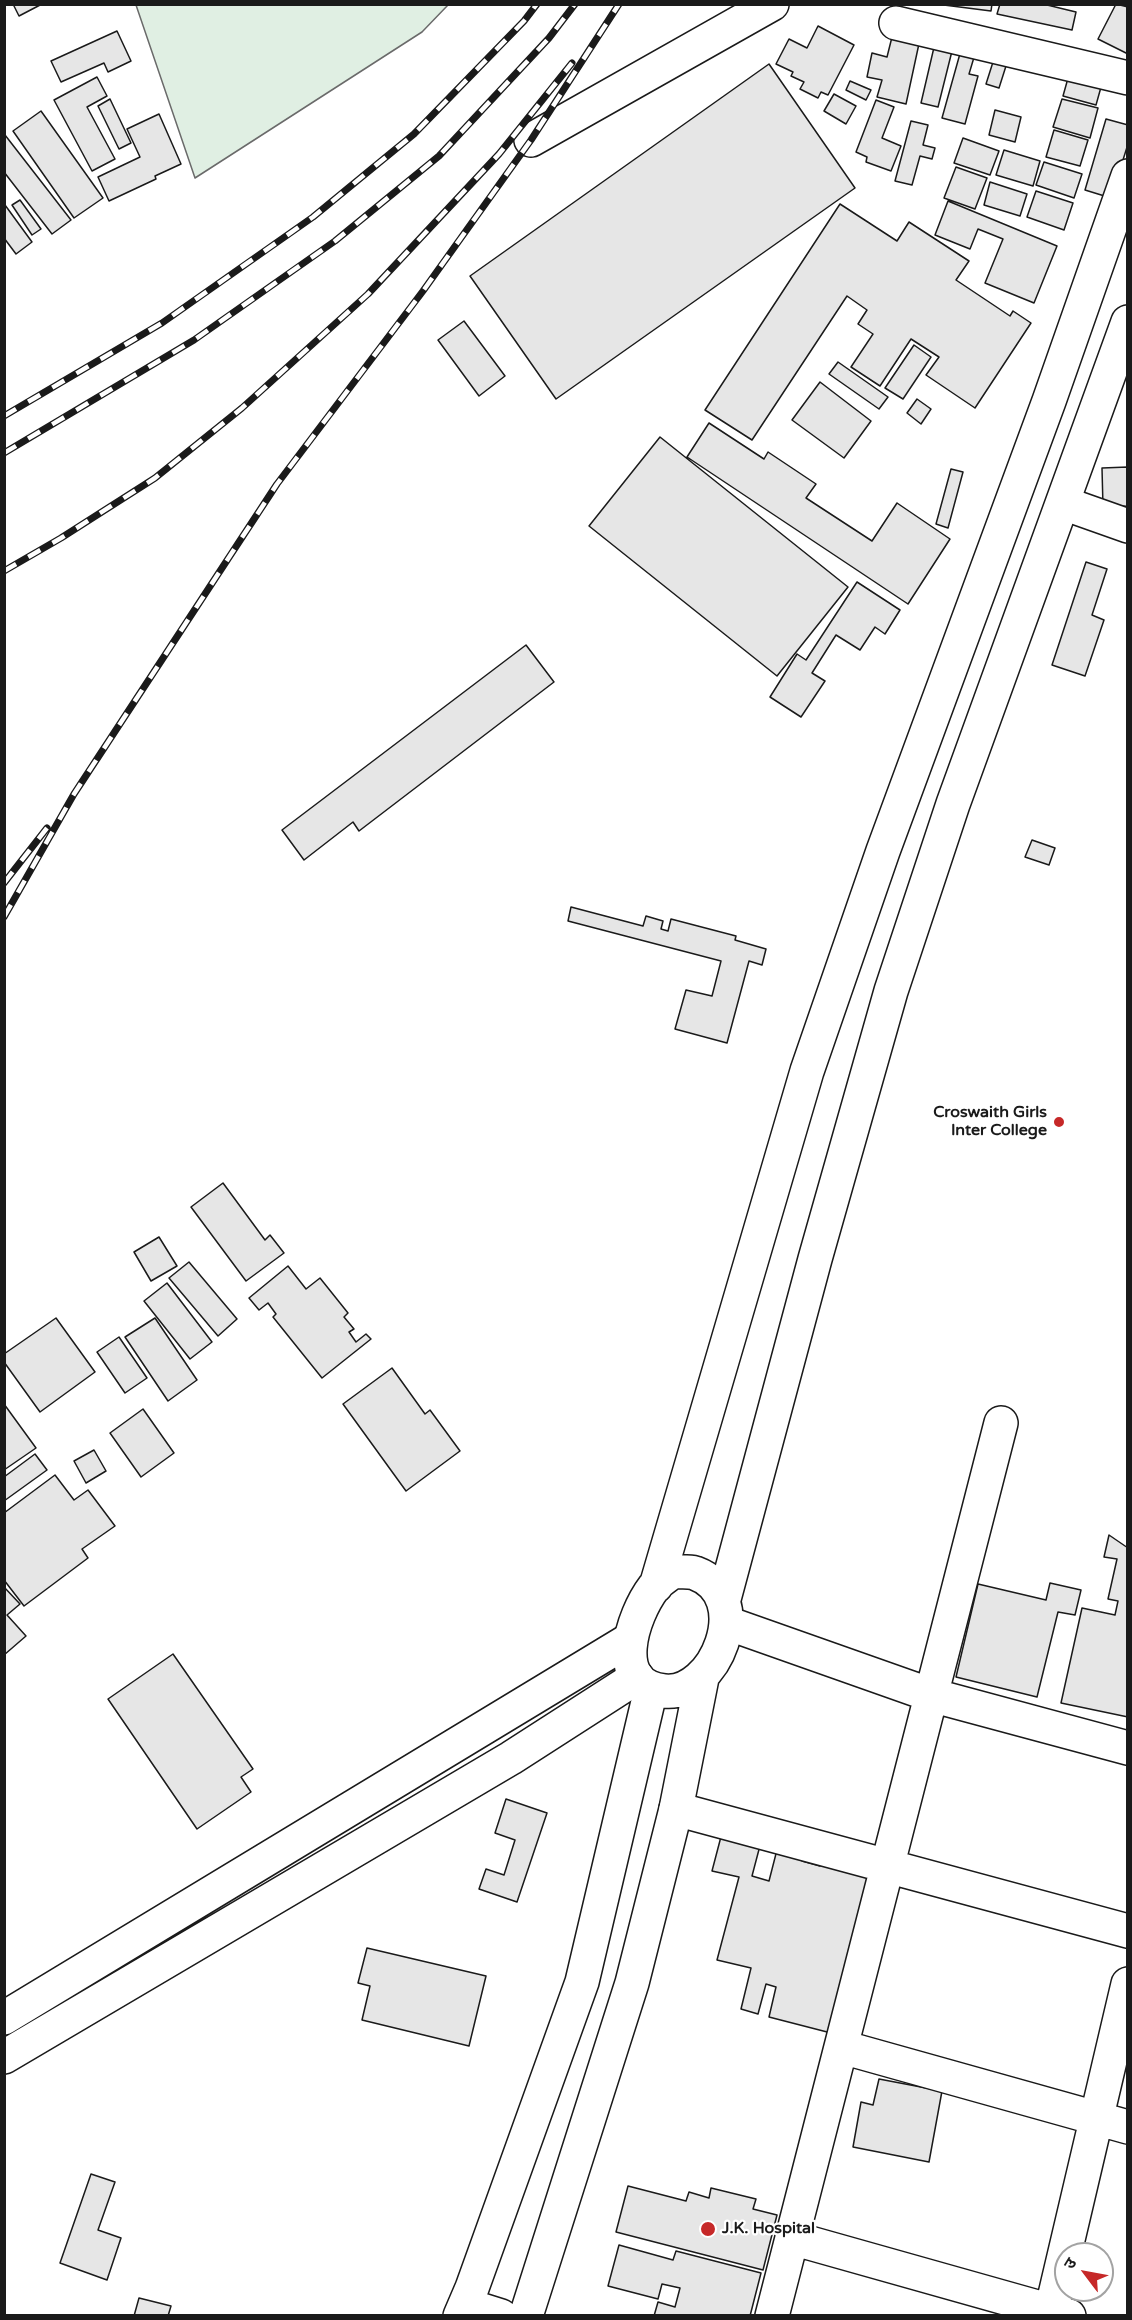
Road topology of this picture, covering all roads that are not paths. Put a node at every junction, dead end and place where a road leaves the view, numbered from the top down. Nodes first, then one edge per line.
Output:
1 (772, 4) edge
2 (896, 22) dead end
3 (1128, 78) edge
4 (531, 140) dead end
5 (1128, 176) edge
6 (1128, 322) edge
7 (1063, 503) junction
8 (1128, 526) edge
9 (1001, 1423) dead end
10 (656, 1586) junction
11 (725, 1611) junction
12 (629, 1640) junction
13 (702, 1678) junction
14 (644, 1683) junction
15 (931, 1695) junction
16 (1128, 1748) edge
17 (676, 1809) junction
18 (887, 1866) junction
19 (1128, 1931) edge
20 (1128, 1984) edge
21 (4, 2018) edge
22 (842, 2047) junction
23 (4, 2056) edge
24 (1096, 2117) junction
25 (1128, 2127) edge
26 (792, 2238) junction
27 (463, 2310) edge
28 (1057, 2314) edge
29 (501, 2316) edge
30 (526, 2316) edge
31 (772, 2316) edge

1 - 4 street
2 - 3 street
5 - 10 street
6 - 7 street
7 - 8 street
7 - 11 street
9 - 15 street
10 - 11 street
10 - 12 street
11 - 13 street
11 - 15 street
12 - 14 street
12 - 21 street
13 - 14 street
13 - 17 street
14 - 23 street
14 - 27 street
15 - 16 street
15 - 18 street
17 - 18 street
17 - 30 street
18 - 19 street
18 - 22 street
20 - 24 street
22 - 24 street
22 - 26 street
24 - 25 street
24 - 28 street
26 - 28 street
26 - 31 street
27 - 29 street

